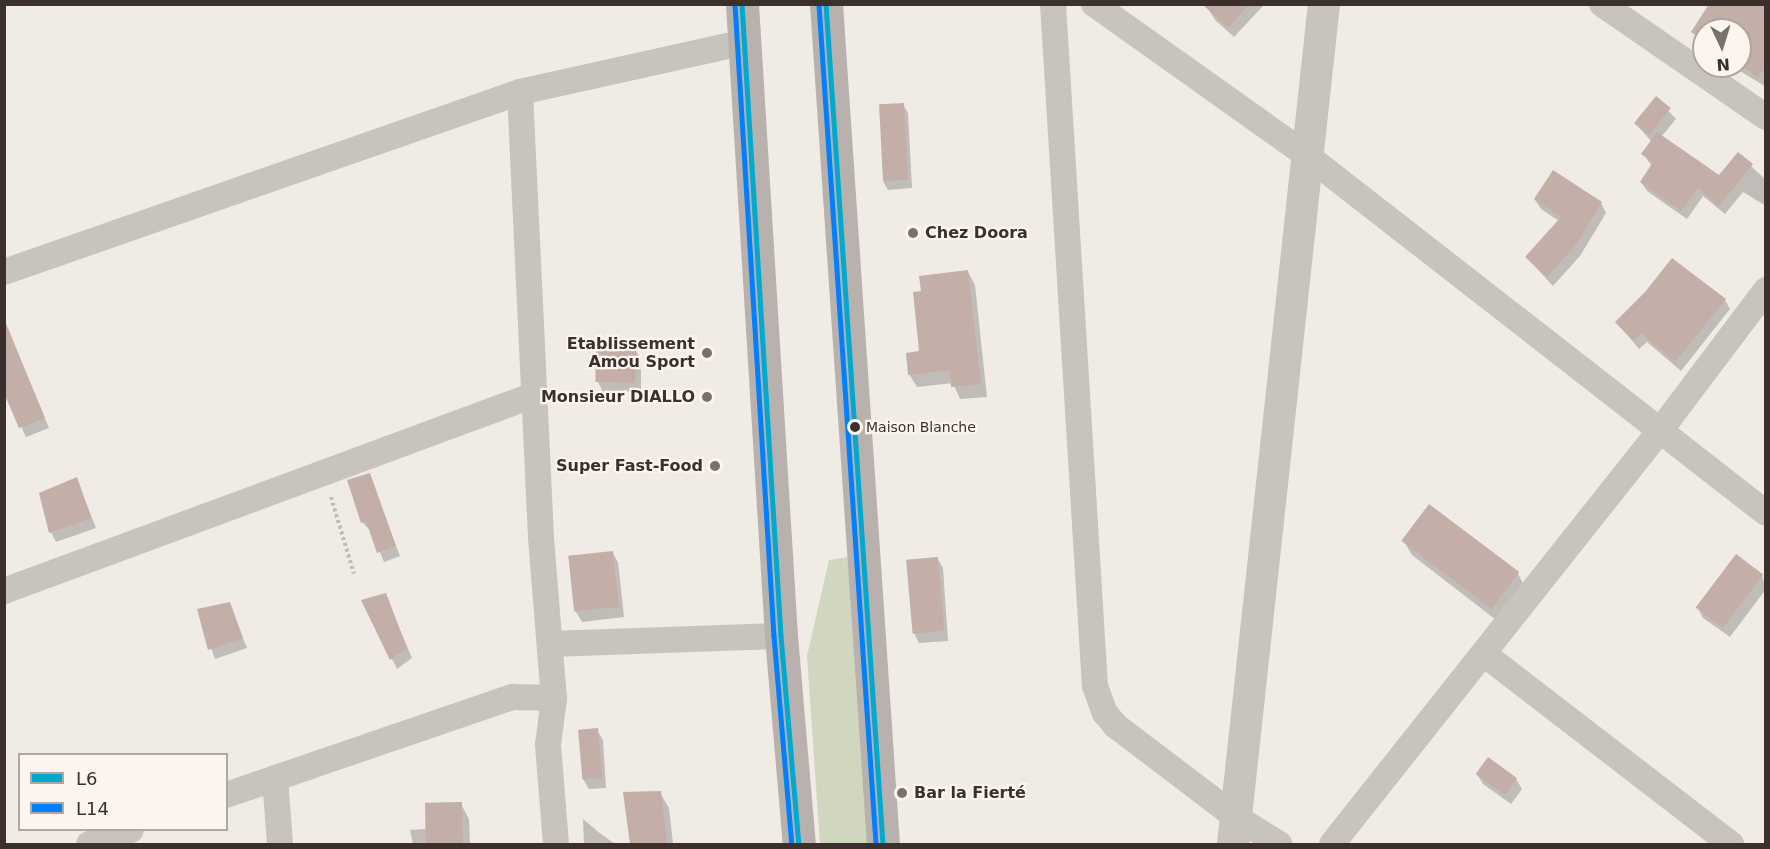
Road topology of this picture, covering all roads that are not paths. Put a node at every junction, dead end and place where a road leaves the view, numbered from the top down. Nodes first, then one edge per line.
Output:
1 (742, 4) edge
2 (826, 4) edge
3 (1053, 4) edge
4 (1094, 4) edge
5 (1324, 4) edge
6 (1602, 4) edge
7 (746, 42) junction
8 (520, 92) junction
9 (1766, 117) edge
10 (1305, 154) junction
11 (4, 272) edge
12 (1766, 290) edge
13 (534, 395) junction
14 (1662, 428) junction
15 (1766, 513) edge
16 (4, 591) edge
17 (781, 636) junction
18 (550, 644) junction
19 (1484, 654) junction
20 (554, 698) junction
21 (275, 778) junction
22 (228, 794) edge
23 (128, 831) edge
24 (1235, 831) edge
25 (89, 844) edge
26 (279, 844) edge
27 (556, 844) edge
28 (799, 844) edge
29 (883, 844) edge
30 (1279, 844) edge
31 (1332, 844) edge
32 (1731, 844) edge

1 - 7 main road
2 - 29 main road
3 - 24 street
4 - 10 street
5 - 10 street
6 - 9 street
7 - 8 street
7 - 17 main road
8 - 11 street
8 - 13 street
10 - 14 street
10 - 24 street
12 - 14 street
13 - 16 street
13 - 18 street
14 - 15 street
14 - 19 street
17 - 18 street
17 - 28 main road
18 - 20 street
19 - 31 street
19 - 32 street
20 - 21 street
20 - 27 street
21 - 22 street
21 - 26 street
23 - 25 street
24 - 30 street

